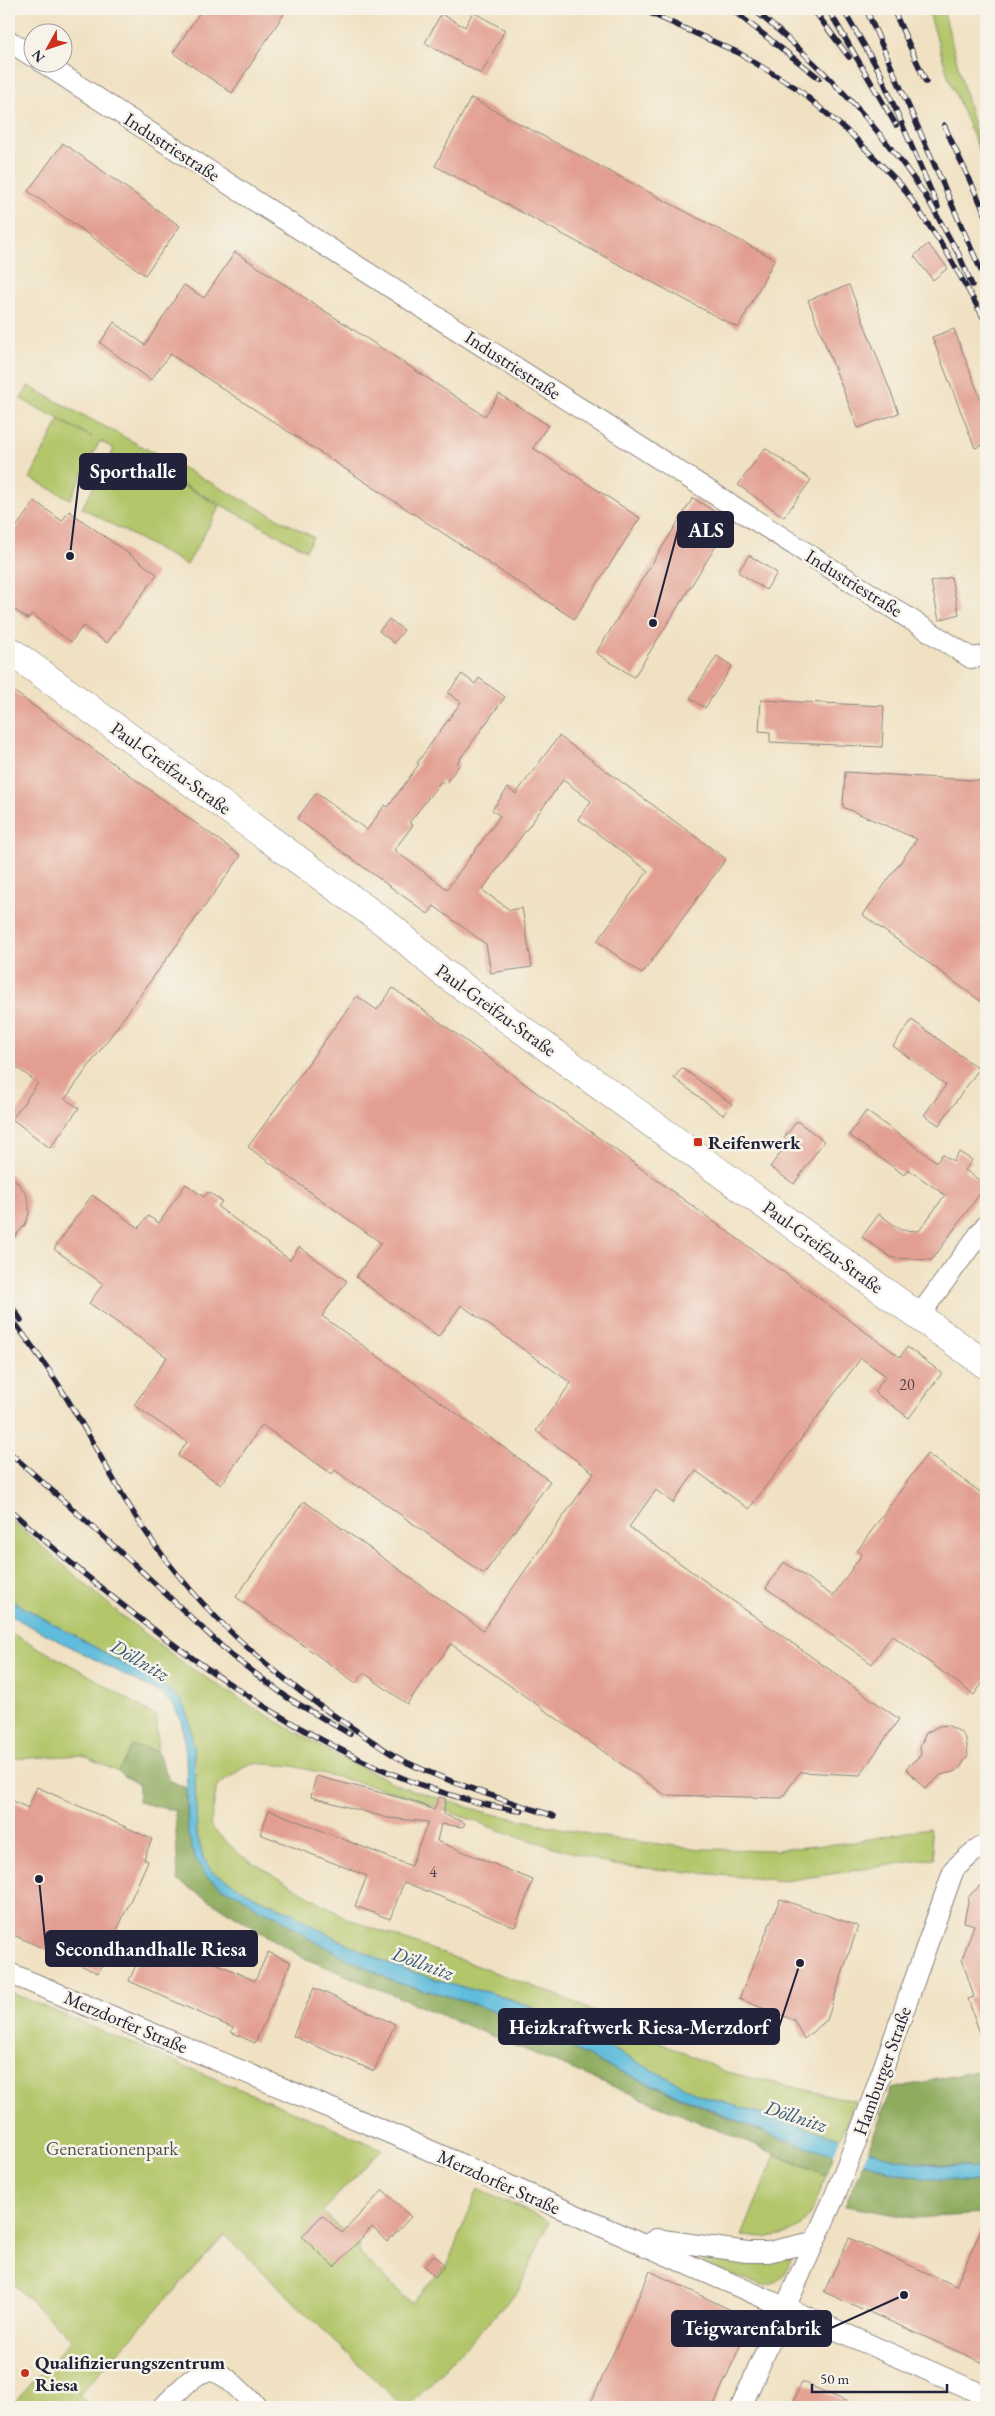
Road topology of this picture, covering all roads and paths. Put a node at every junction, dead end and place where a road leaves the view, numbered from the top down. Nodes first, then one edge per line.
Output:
1 (9, 41) edge
2 (22, 49) edge
3 (57, 72) edge
4 (9, 650) edge
5 (986, 656) edge
6 (986, 1225) edge
7 (918, 1317) junction
8 (986, 1364) edge
9 (986, 1846) edge
10 (9, 1973) edge
11 (813, 2242) junction
12 (645, 2247) junction
13 (785, 2307) junction
14 (986, 2396) edge
15 (163, 2407) edge
16 (257, 2407) edge
17 (741, 2407) edge

1 - 2 street
3 - 5 street, Industriestraße
4 - 7 main road, Paul-Greifzu-Straße
6 - 7 street
7 - 8 main road, Paul-Greifzu-Straße
9 - 11 street, Hamburger Straße
10 - 12 street, Merzdorfer Straße
11 - 12 street
11 - 13 street, Hamburger Straße
12 - 13 street, Merzdorfer Straße
13 - 14 street, Merzdorfer Straße
13 - 17 street, Hamburger Straße
15 - 16 street

